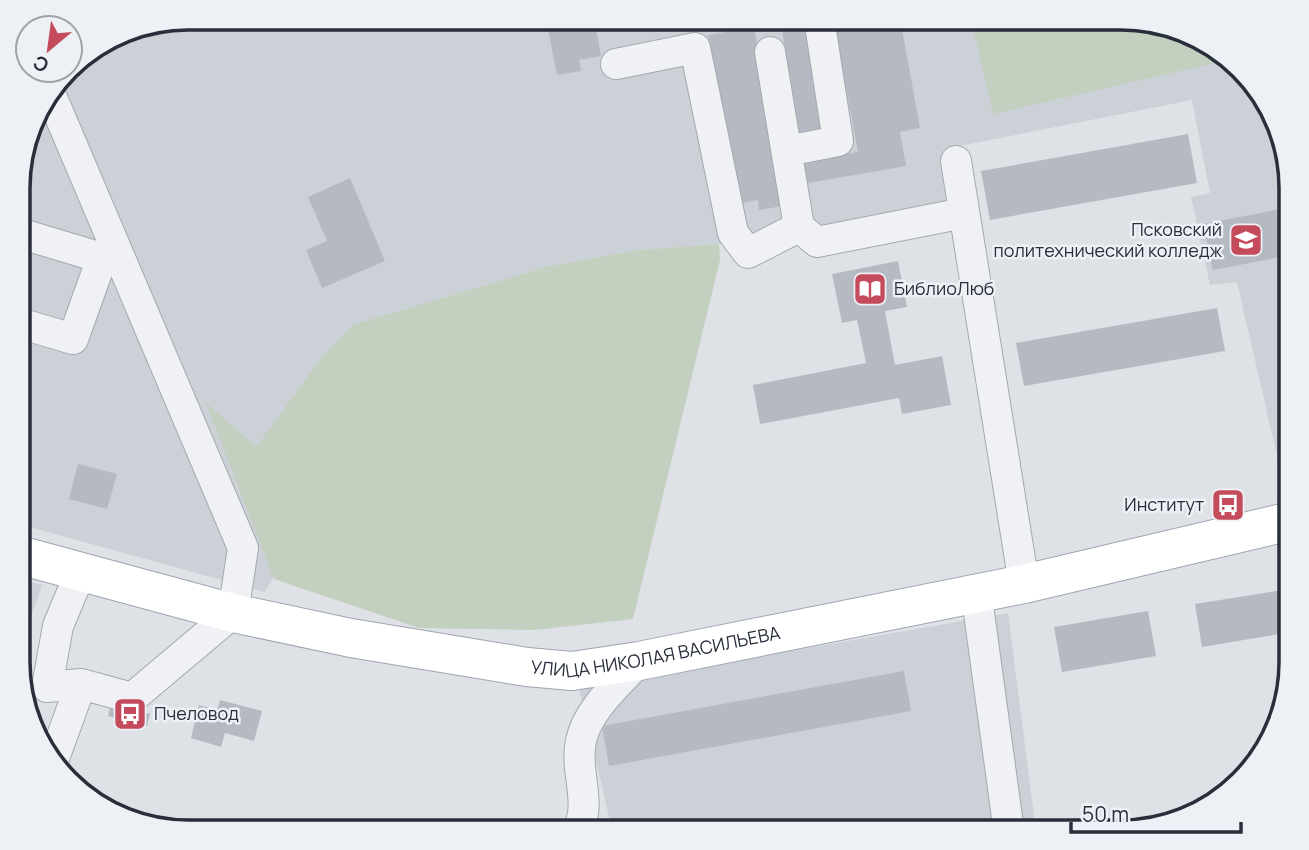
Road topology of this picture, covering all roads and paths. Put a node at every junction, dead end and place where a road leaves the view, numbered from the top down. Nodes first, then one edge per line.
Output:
1 (820, 30) edge
2 (770, 52) dead end
3 (616, 64) dead end
4 (54, 104) edge
5 (787, 151) junction
6 (956, 161) dead end
7 (964, 214) junction
8 (799, 227) junction
9 (30, 236) edge
10 (30, 326) edge
11 (1279, 524) edge
12 (30, 558) edge
13 (81, 571) junction
14 (1024, 584) junction
15 (976, 591) junction
16 (233, 613) junction
17 (639, 661) junction
18 (81, 684) junction
19 (36, 696) edge
20 (57, 752) edge
21 (584, 820) edge
22 (1007, 820) edge

1 - 5 street
2 - 5 street
3 - 8 street
4 - 16 street
5 - 8 street
6 - 7 street
7 - 8 street
7 - 14 street
9 - 10 street
11 - 14 main road, УЛИЦА НИКОЛАЯ ВАСИЛЬЕВА
12 - 13 main road, УЛИЦА НИКОЛАЯ ВАСИЛЬЕВА
13 - 16 main road, УЛИЦА НИКОЛАЯ ВАСИЛЬЕВА
13 - 19 street
14 - 15 main road, УЛИЦА НИКОЛАЯ ВАСИЛЬЕВА
15 - 17 main road, УЛИЦА НИКОЛАЯ ВАСИЛЬЕВА
15 - 22 street
16 - 17 main road, УЛИЦА НИКОЛАЯ ВАСИЛЬЕВА
16 - 18 street
17 - 21 street
18 - 19 street
18 - 20 street

